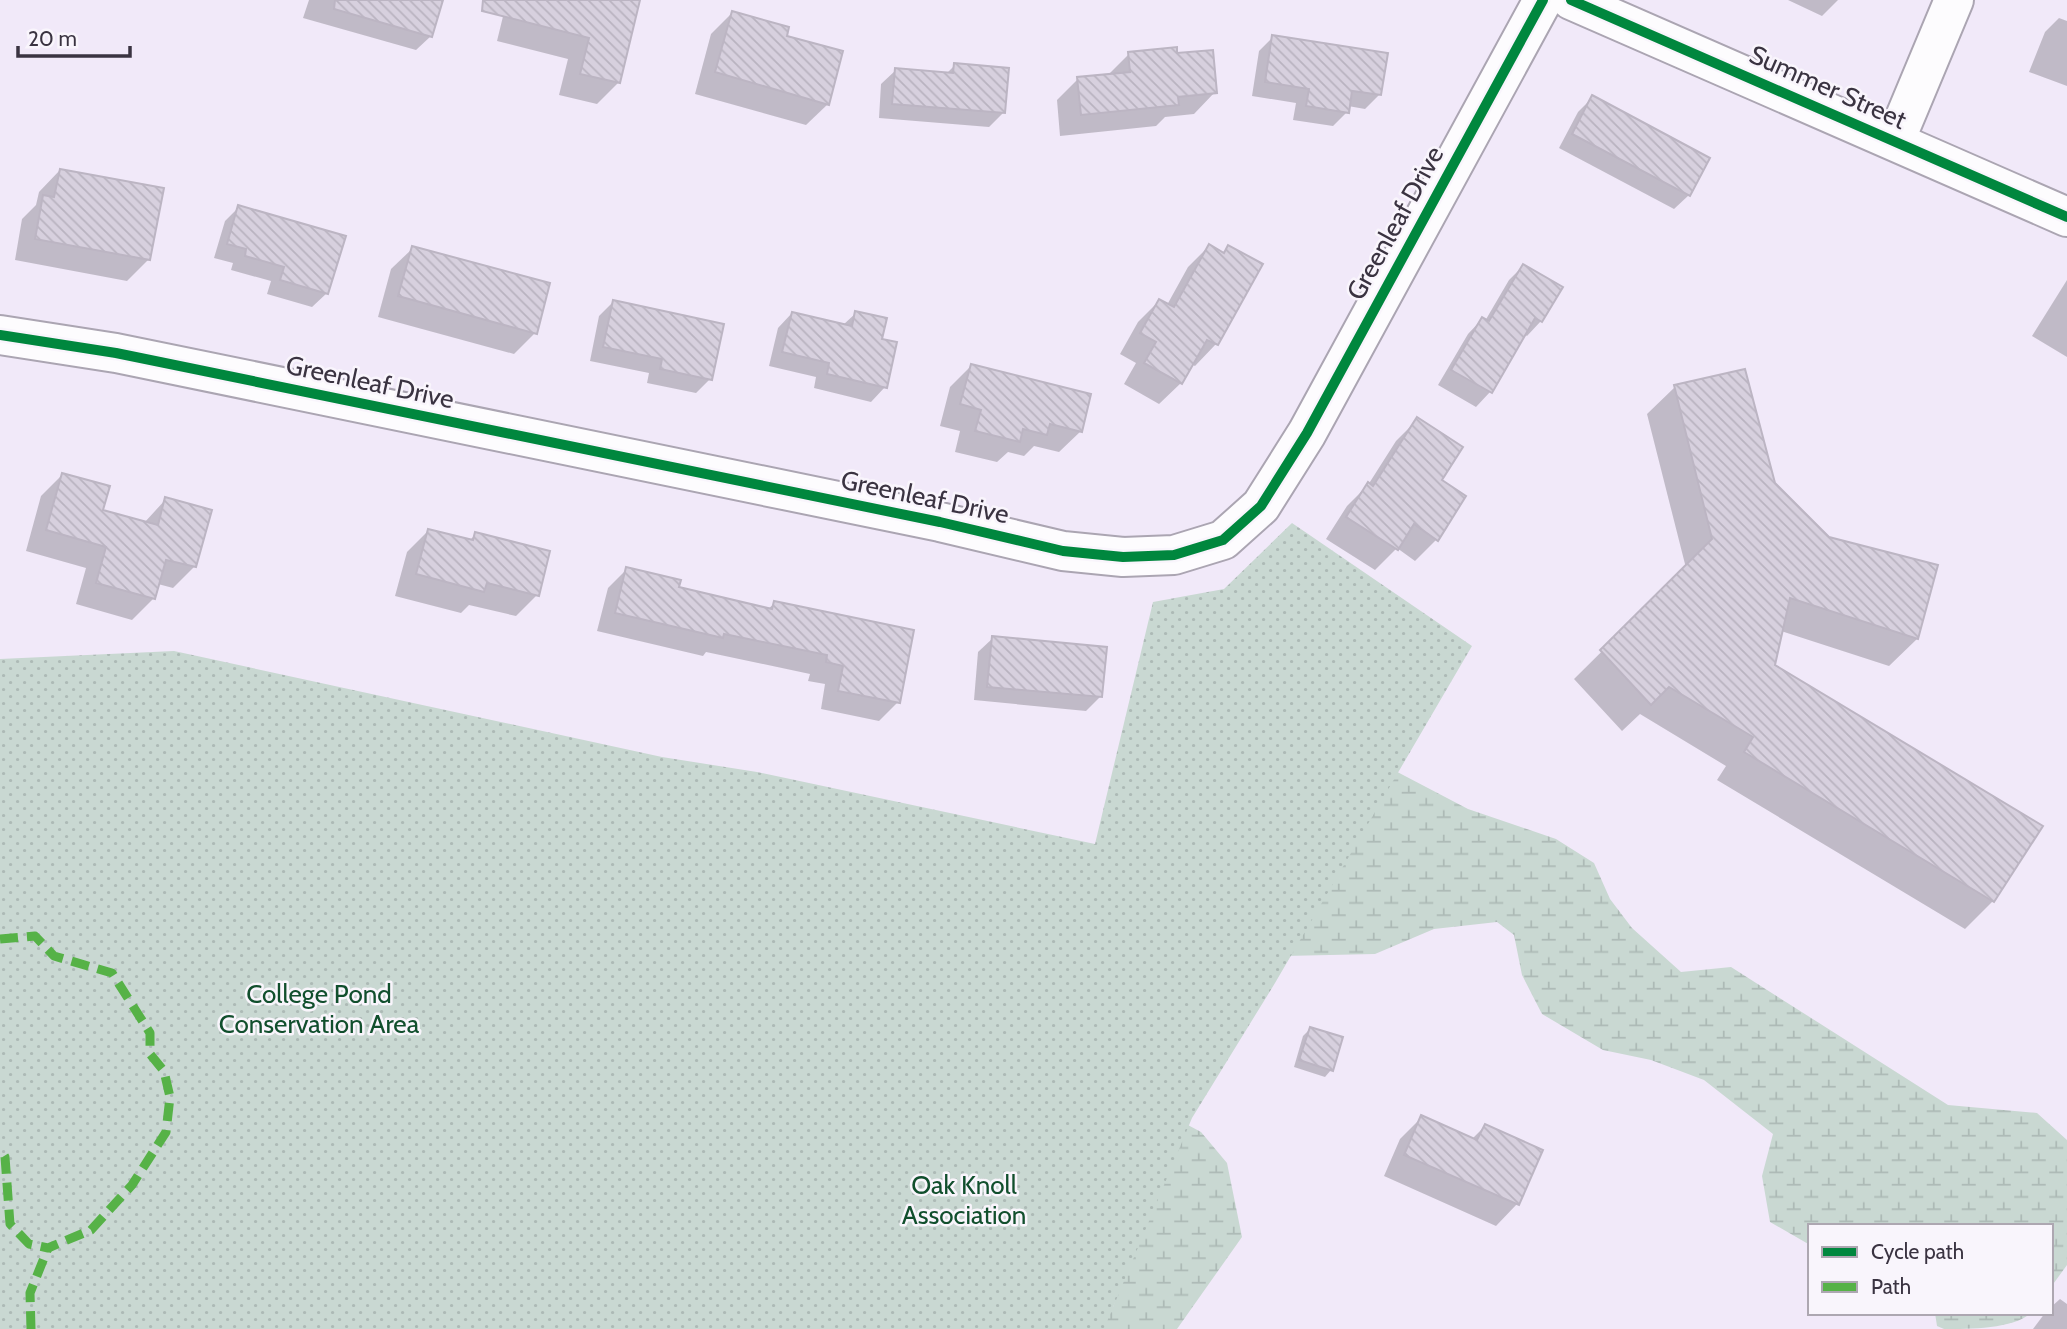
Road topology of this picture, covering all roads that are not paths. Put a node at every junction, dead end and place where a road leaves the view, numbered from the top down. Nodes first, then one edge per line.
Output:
1 (1543, 0) edge
2 (1571, 0) edge
3 (1954, 0) edge
4 (1895, 141) junction
5 (2067, 218) edge
6 (0, 335) edge

1 - 6 street, Greenleaf Drive
2 - 4 street, Summer Street
3 - 4 street
4 - 5 street, Summer Street

